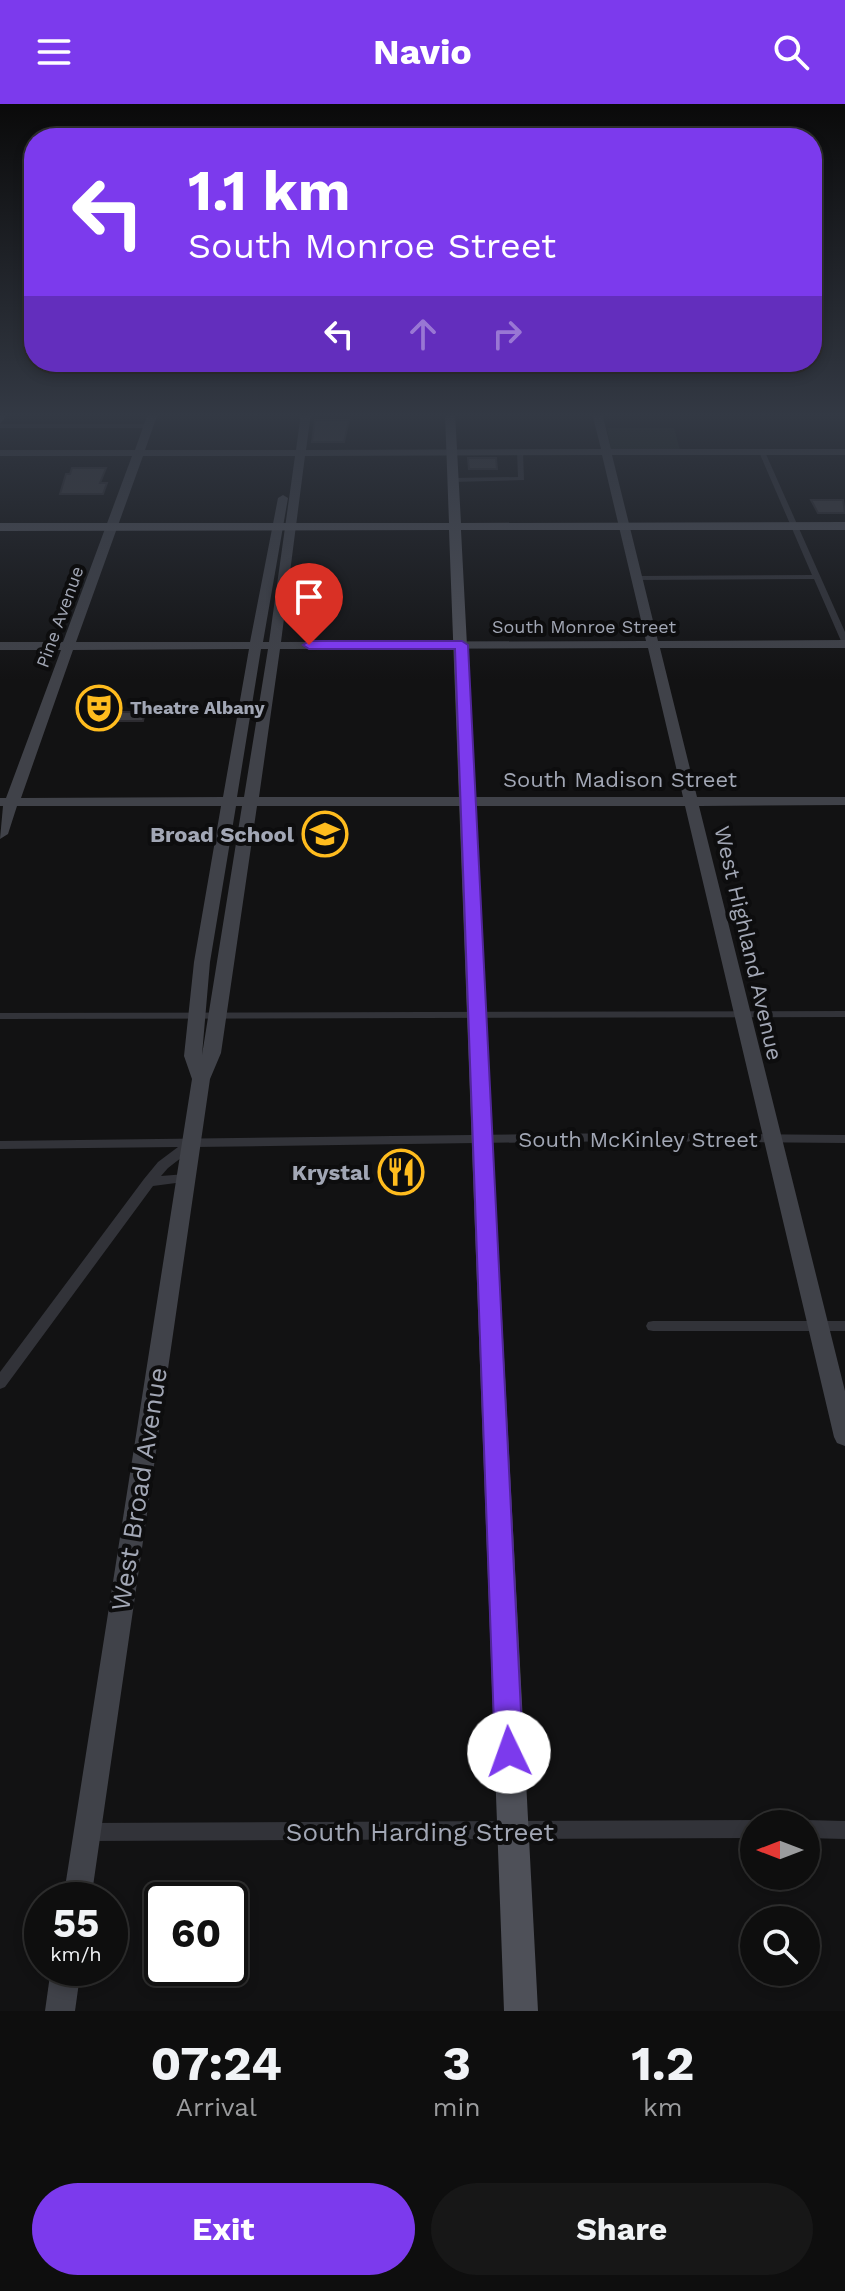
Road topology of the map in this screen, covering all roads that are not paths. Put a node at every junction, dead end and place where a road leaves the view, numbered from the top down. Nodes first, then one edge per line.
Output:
1 (121, 502) edge
2 (288, 502) edge
3 (454, 502) edge
4 (618, 502) edge
5 (784, 502) edge
6 (112, 526) junction
7 (284, 526) junction
8 (455, 526) junction
9 (624, 526) junction
10 (794, 526) junction
11 (845, 526) edge
12 (0, 527) edge
13 (817, 577) junction
14 (637, 578) junction
15 (845, 642) edge
16 (68, 645) junction
17 (256, 645) junction
18 (274, 645) junction
19 (462, 645) junction
20 (653, 645) junction
21 (0, 646) edge
22 (230, 801) junction
23 (251, 801) junction
24 (468, 801) junction
25 (690, 801) junction
26 (845, 801) edge
27 (6, 802) edge
28 (0, 834) edge
29 (476, 1013) junction
30 (741, 1014) junction
31 (845, 1014) edge
32 (197, 1015) junction
33 (217, 1015) junction
34 (0, 1016) edge
35 (201, 1079) junction
36 (481, 1139) junction
37 (772, 1139) junction
38 (845, 1139) edge
39 (191, 1143) junction
40 (0, 1145) edge
41 (186, 1178) junction
42 (149, 1182) junction
43 (653, 1326) dead end
44 (819, 1326) junction
45 (845, 1326) edge
46 (0, 1383) edge
47 (845, 1437) edge
48 (740, 1829) edge
49 (820, 1829) edge
50 (845, 1830) edge
51 (87, 1832) junction
52 (513, 1832) junction
53 (80, 1882) edge
54 (63, 1986) edge
55 (60, 2011) edge
56 (521, 2011) edge

1 - 6 main road, Pine Avenue
2 - 7 main road, West Broad Avenue
3 - 8 main road
4 - 9 main road, West Highland Avenue
5 - 10 street
6 - 7 main road
6 - 12 main road
6 - 16 main road, Pine Avenue
7 - 8 main road
7 - 17 main road, West Broad Avenue
7 - 18 main road, West Broad Avenue
8 - 9 main road
8 - 19 main road
9 - 10 main road
9 - 14 main road, West Highland Avenue
10 - 11 main road
10 - 13 street
13 - 14 street
13 - 15 street
14 - 20 main road, West Highland Avenue
15 - 20 main road, South Monroe Street
16 - 17 main road, South Monroe Street
16 - 21 main road, South Monroe Street
16 - 27 main road, Pine Avenue
17 - 18 main road, South Monroe Street
17 - 22 main road, West Broad Avenue
18 - 19 main road, South Monroe Street
18 - 23 main road, West Broad Avenue
19 - 20 main road, South Monroe Street
19 - 24 main road
20 - 25 main road, West Highland Avenue
22 - 23 main road, South Madison Street
22 - 27 main road, South Madison Street
22 - 32 main road, West Broad Avenue
23 - 24 main road, South Madison Street
23 - 33 main road, West Broad Avenue
24 - 25 main road, South Madison Street
24 - 29 main road
25 - 26 main road, South Madison Street
25 - 30 main road, West Highland Avenue
27 - 28 main road, Pine Avenue
29 - 30 street
29 - 33 street
29 - 36 main road
30 - 31 street
30 - 37 main road, West Highland Avenue
32 - 33 street
32 - 34 street
32 - 35 main road, West Broad Avenue
33 - 35 main road, West Broad Avenue
35 - 39 main road, West Broad Avenue
36 - 37 street, South McKinley Street
36 - 39 street, South McKinley Street
36 - 52 main road
37 - 38 street, South McKinley Street
37 - 44 main road, West Highland Avenue
39 - 40 street, South McKinley Street
39 - 41 main road, West Broad Avenue
39 - 42 street
41 - 42 street
41 - 51 main road, West Broad Avenue
42 - 46 street
43 - 44 street
44 - 45 street
44 - 47 main road, West Highland Avenue
48 - 52 street, South Harding Street
49 - 50 street
51 - 52 street, South Harding Street
51 - 53 main road, West Broad Avenue
52 - 56 main road
54 - 55 main road

